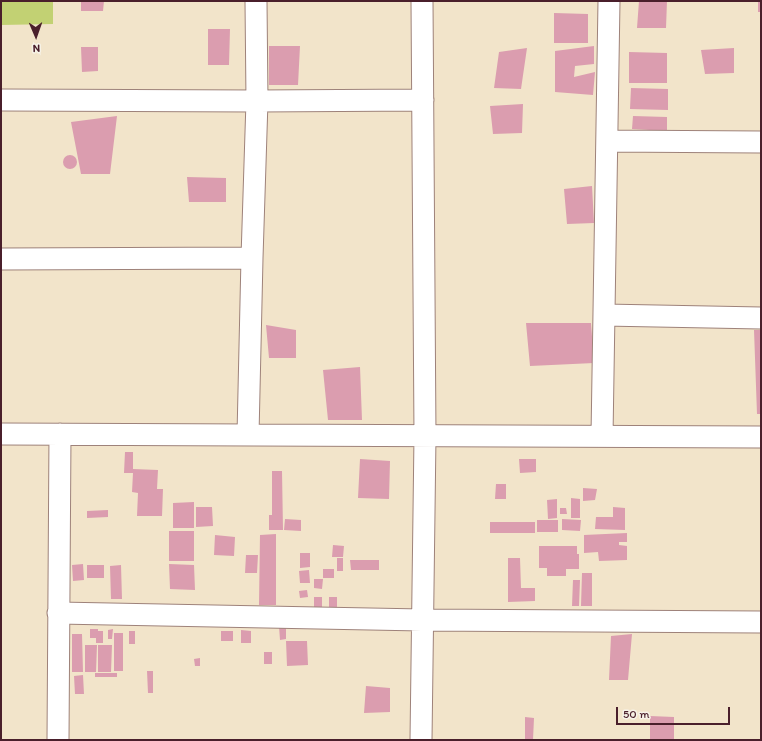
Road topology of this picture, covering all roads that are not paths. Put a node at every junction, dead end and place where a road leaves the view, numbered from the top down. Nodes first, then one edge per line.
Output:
1 (256, 1) edge
2 (422, 1) edge
3 (609, 1) edge
4 (1, 100) edge
5 (423, 100) junction
6 (257, 101) junction
7 (607, 140) junction
8 (761, 142) edge
9 (252, 258) junction
10 (1, 260) edge
11 (604, 315) junction
12 (761, 318) edge
13 (1, 434) edge
14 (60, 434) junction
15 (248, 435) junction
16 (425, 436) junction
17 (602, 436) junction
18 (761, 437) edge
19 (58, 613) junction
20 (422, 620) junction
21 (761, 622) edge
22 (58, 740) edge
23 (421, 740) edge

1 - 6 street
2 - 5 street
3 - 7 street
4 - 6 street
5 - 6 street
5 - 16 street
6 - 9 street
7 - 8 street
7 - 11 street
9 - 10 street
9 - 15 street
11 - 12 street
11 - 17 street
13 - 14 street
14 - 15 street
14 - 19 street
15 - 16 street
16 - 17 street
16 - 20 street
17 - 18 street
19 - 20 street
19 - 22 street
20 - 21 street
20 - 23 street

